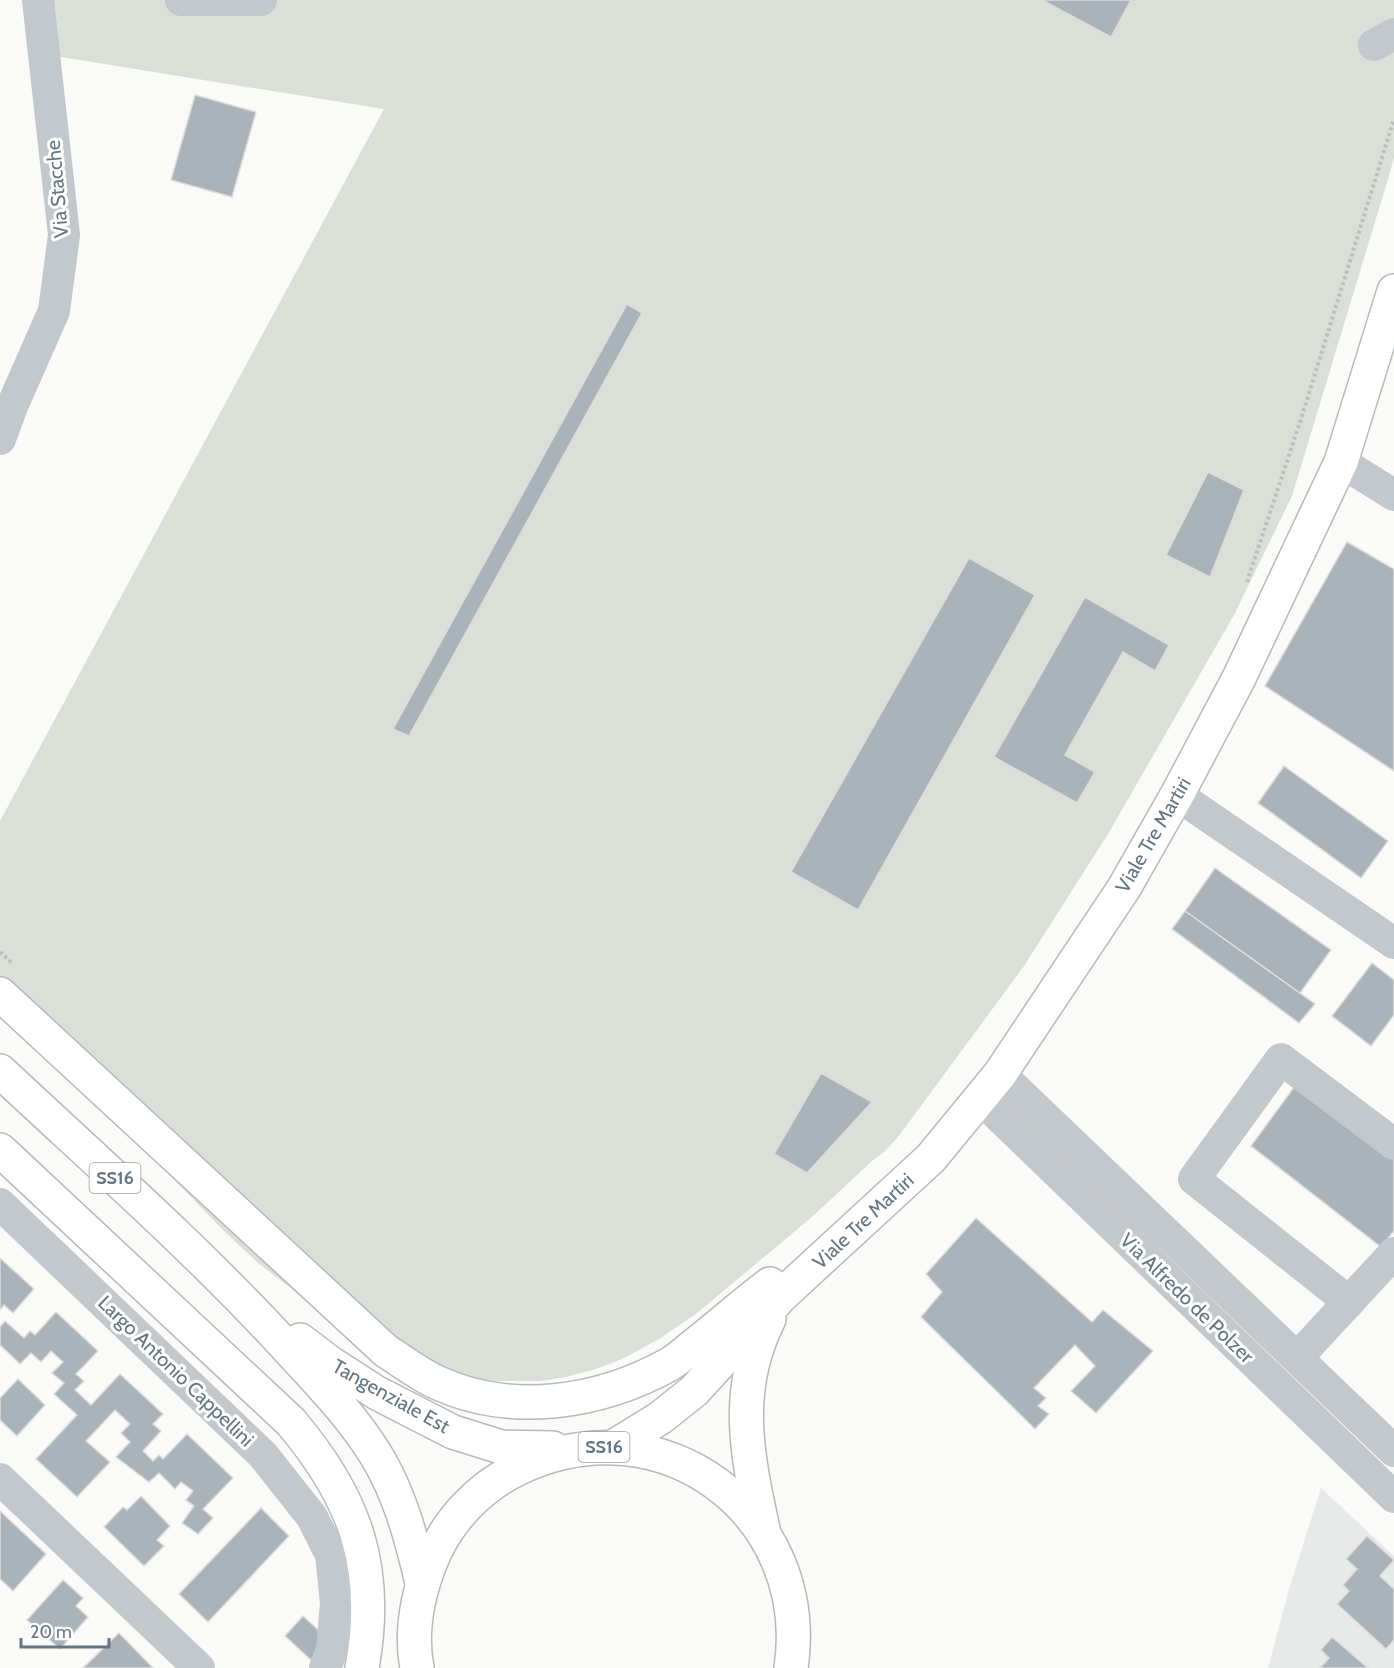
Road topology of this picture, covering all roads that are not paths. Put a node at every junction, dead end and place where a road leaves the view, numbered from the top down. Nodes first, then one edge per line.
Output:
1 (38, 0) edge
2 (180, 0) edge
3 (261, 0) edge
4 (1391, 308) edge
5 (0, 439) edge
6 (1341, 462) junction
7 (1394, 495) edge
8 (1177, 795) junction
9 (1394, 943) edge
10 (9, 981) edge
11 (0, 1071) edge
12 (990, 1086) junction
13 (1394, 1144) edge
14 (0, 1150) edge
15 (0, 1204) edge
16 (839, 1244) junction
17 (1394, 1253) edge
18 (230, 1286) junction
19 (781, 1296) junction
20 (1349, 1302) junction
21 (1297, 1358) junction
22 (613, 1447) junction
23 (574, 1449) junction
24 (1394, 1451) edge
25 (0, 1479) edge
26 (1394, 1497) edge
27 (764, 1533) junction
28 (422, 1583) junction
29 (795, 1661) edge
30 (414, 1663) edge
31 (199, 1668) edge
32 (325, 1668) edge
33 (362, 1668) edge

1 - 5 street, Via Stacche
2 - 3 street
4 - 6 main road, Viale Tre Martiri
6 - 7 street
6 - 8 main road, Viale Tre Martiri
8 - 9 street
8 - 12 main road, Viale Tre Martiri
10 - 16 main road
11 - 18 main road, Tangenziale Est / SS16
12 - 16 main road, Viale Tre Martiri
12 - 21 street, Via Alfredo de Polzer
12 - 26 street, Via Alfredo de Polzer
13 - 20 street
14 - 33 main road
15 - 32 street, Largo Antonio Cappellini
16 - 19 main road, Viale Tre Martiri
17 - 20 street
18 - 23 main road, Tangenziale Est / SS16
18 - 28 main road, Tangenziale Est / SS16
19 - 22 main road, Viale Tre Martiri
19 - 27 main road, Viale Tre Martiri
20 - 21 street
21 - 24 street, Via Alfredo de Polzer
22 - 23 main road, SS16
22 - 27 main road, SS16
23 - 28 main road, SS16
25 - 31 street
27 - 29 main road, SS16
28 - 30 main road, SS16

